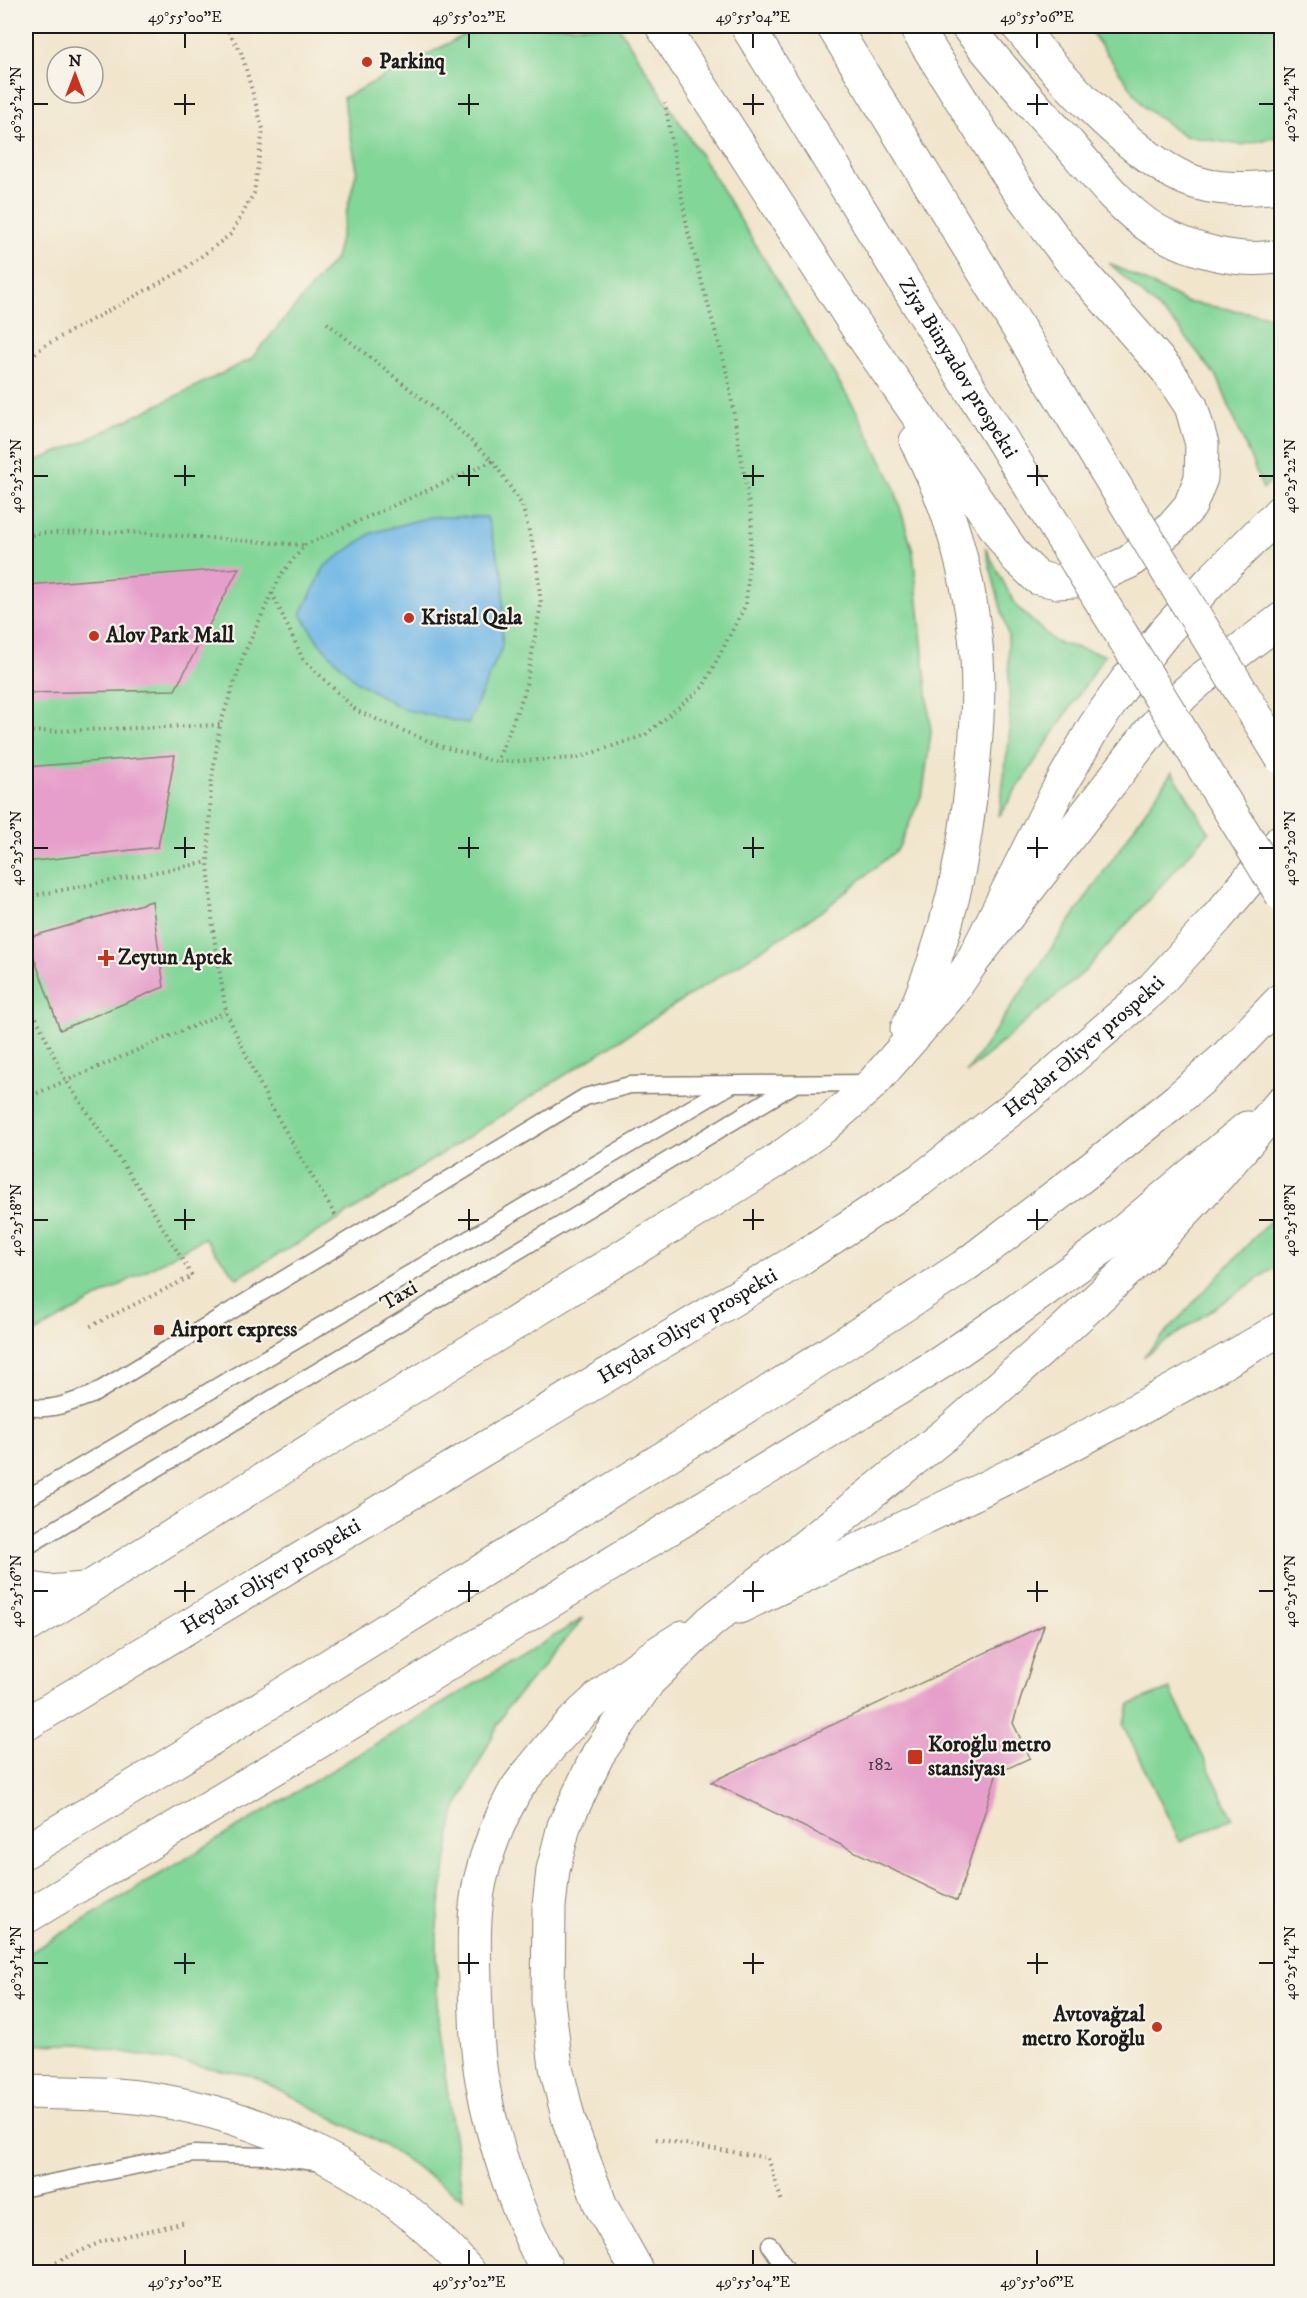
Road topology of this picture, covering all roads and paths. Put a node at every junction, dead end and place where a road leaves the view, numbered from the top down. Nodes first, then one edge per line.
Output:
1 (225, 26) edge
2 (662, 26) edge
3 (747, 26) edge
4 (833, 26) edge
5 (915, 26) edge
6 (967, 26) edge
7 (1018, 26) edge
8 (664, 94) dead end
9 (1281, 186) edge
10 (1281, 256) edge
11 (327, 323) dead end
12 (862, 335) junction
13 (26, 361) edge
14 (493, 461) junction
15 (1281, 510) edge
16 (26, 536) edge
17 (305, 545) junction
18 (272, 593) junction
19 (1281, 619) edge
20 (220, 725) junction
21 (26, 732) edge
22 (1281, 758) edge
23 (497, 762) junction
24 (1281, 840) edge
25 (208, 862) junction
26 (1281, 895) edge
27 (26, 897) edge
28 (972, 962) junction
29 (26, 996) edge
30 (1281, 999) edge
31 (226, 1012) junction
32 (882, 1074) junction
33 (65, 1079) junction
34 (796, 1083) junction
35 (732, 1084) junction
36 (26, 1098) edge
37 (1281, 1100) edge
38 (338, 1220) dead end
39 (87, 1328) dead end
40 (1281, 1328) edge
41 (26, 1406) edge
42 (26, 1499) edge
43 (26, 1547) edge
44 (26, 1587) edge
45 (86, 1589) junction
46 (710, 1622) junction
47 (26, 1627) edge
48 (26, 1724) edge
49 (26, 1851) edge
50 (26, 1917) edge
51 (26, 2092) edge
52 (656, 2139) dead end
53 (342, 2166) junction
54 (26, 2187) edge
55 (782, 2202) dead end
56 (186, 2222) dead end
57 (770, 2245) dead end
58 (457, 2267) edge
59 (34, 2272) edge
60 (548, 2272) edge
61 (638, 2272) edge
62 (788, 2272) edge

1 - 13 path
2 - 12 main road
3 - 26 main road, Ziya Bünyadov prospekti, bridge
4 - 22 main road, bridge
5 - 12 main road
6 - 10 main road
7 - 9 main road
8 - 23 path
11 - 14 path
12 - 32 main road
14 - 17 path
14 - 23 path
15 - 28 main road
16 - 17 path
17 - 18 path
18 - 20 path
18 - 23 path
19 - 28 main road
20 - 21 path
20 - 25 path
24 - 48 main road, Heydər Əliyev prospekti
25 - 27 path
25 - 31 path
28 - 32 main road
29 - 33 path
30 - 49 main road
31 - 33 path
31 - 38 path
32 - 34 lane
32 - 45 main road
33 - 36 path
33 - 39 path
34 - 35 lane
34 - 43 lane, Taxi
35 - 41 lane
35 - 42 lane, Taxi
37 - 46 main road
37 - 50 main road
40 - 46 main road
44 - 45 main road
45 - 47 main road
46 - 60 main road
46 - 61 main road
51 - 53 main road
52 - 55 path
53 - 54 lane
53 - 58 main road
56 - 59 path
57 - 62 lane

